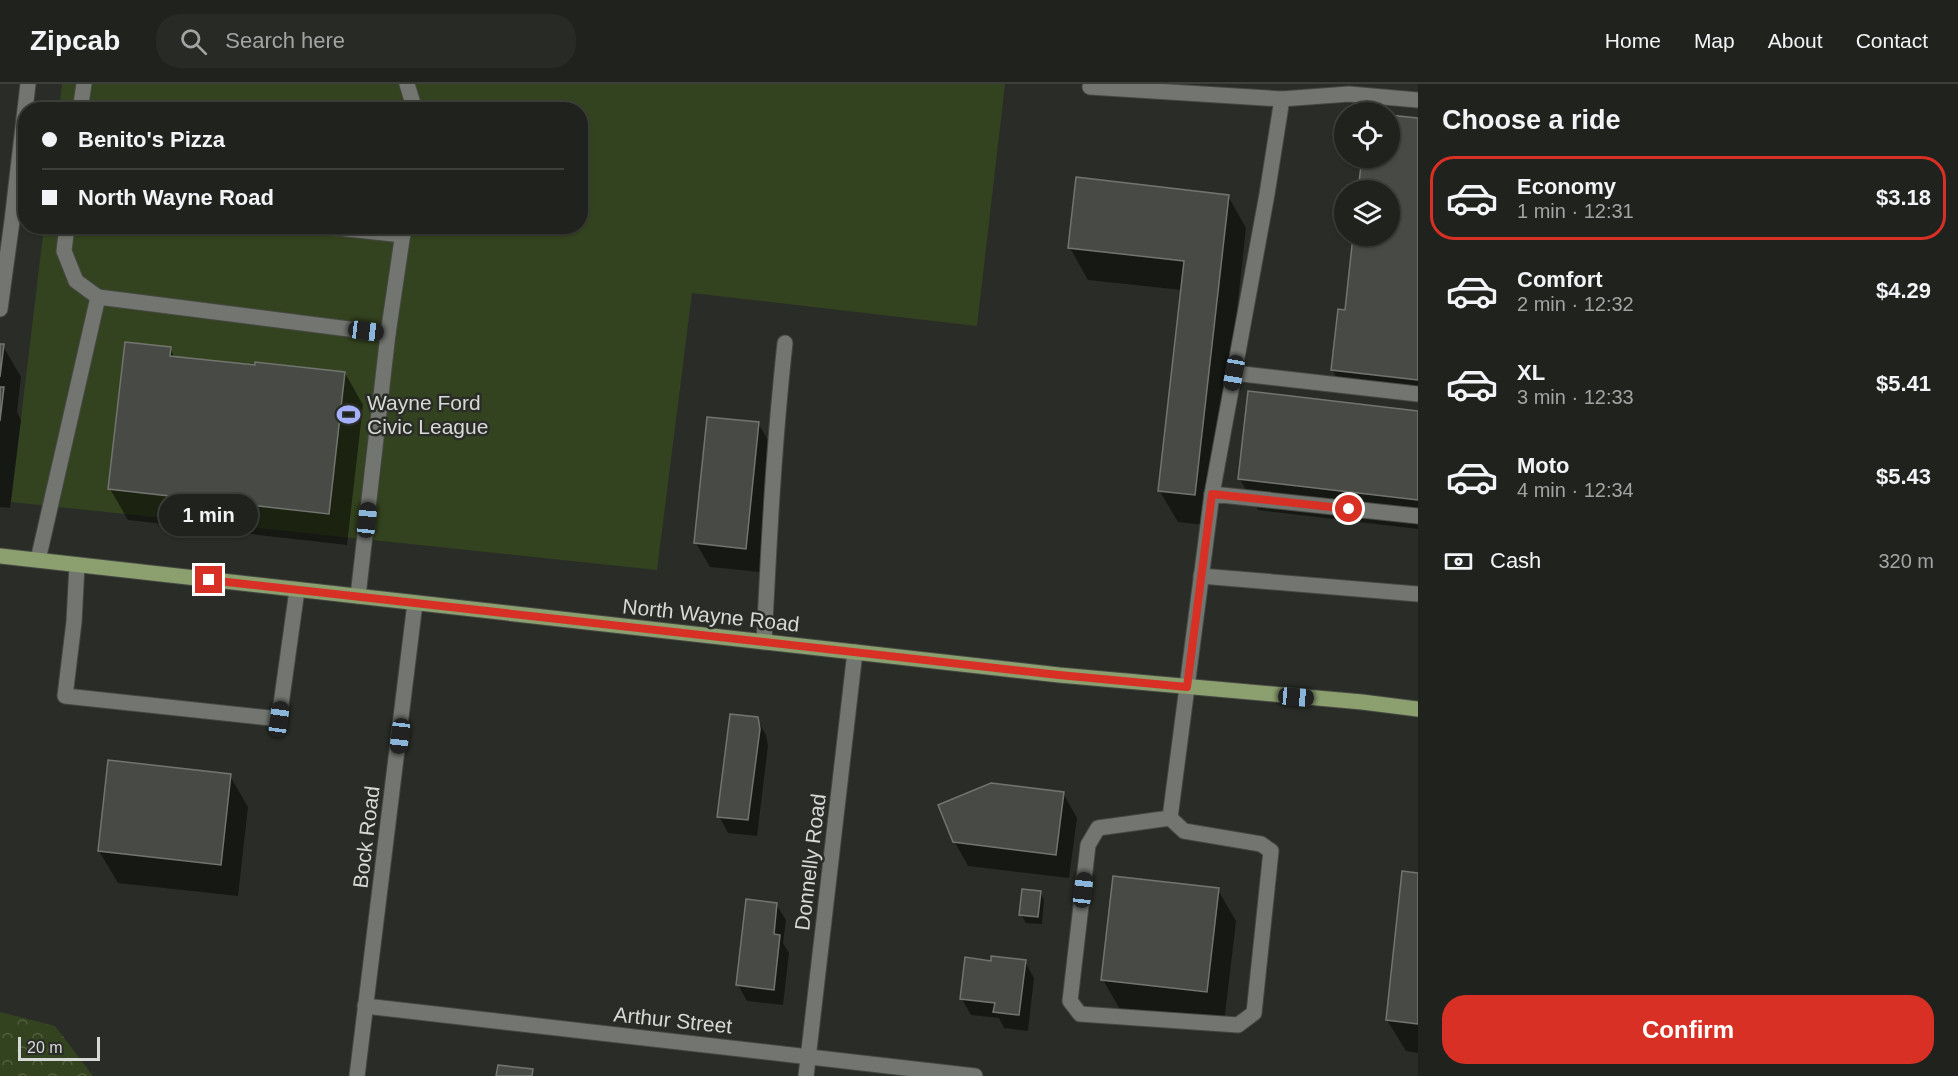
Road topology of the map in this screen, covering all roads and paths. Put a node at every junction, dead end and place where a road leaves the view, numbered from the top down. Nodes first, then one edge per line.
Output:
1 (28, 84) edge
2 (84, 84) edge
3 (407, 84) edge
4 (1090, 87) dead end
5 (1282, 99) junction
6 (1418, 100) edge
7 (26, 102) edge
8 (82, 102) edge
9 (413, 102) edge
10 (18, 164) edge
11 (66, 234) edge
12 (403, 234) edge
13 (98, 297) junction
14 (0, 309) edge
15 (388, 334) junction
16 (785, 343) dead end
17 (1234, 373) junction
18 (1418, 394) edge
19 (1212, 494) junction
20 (1418, 516) edge
21 (0, 556) edge
22 (38, 560) junction
23 (77, 565) junction
24 (1201, 576) junction
25 (297, 590) junction
26 (1418, 594) edge
27 (358, 596) junction
28 (415, 603) junction
29 (764, 642) junction
30 (855, 652) junction
31 (1187, 687) junction
32 (1418, 709) edge
33 (1170, 818) junction
34 (365, 1006) junction
35 (808, 1056) junction
36 (357, 1076) edge
37 (806, 1076) edge
38 (975, 1076) edge

1 - 7 street
2 - 8 street
3 - 9 street
4 - 5 street
5 - 6 street
5 - 17 street
10 - 14 street
11 - 13 street
12 - 15 street
13 - 15 street
13 - 22 street
15 - 27 street
16 - 29 street
17 - 18 street
17 - 19 street
19 - 20 street
19 - 24 street
21 - 22 main road, North Wayne Road
22 - 23 main road, North Wayne Road
23 - 25 main road, North Wayne Road
23 - 25 street
24 - 26 street
24 - 31 street
25 - 27 main road, North Wayne Road
27 - 28 main road, North Wayne Road
28 - 29 main road, North Wayne Road
28 - 34 street, Bock Road
29 - 30 main road, North Wayne Road
30 - 31 main road, North Wayne Road
30 - 35 street, Donnelly Road
31 - 32 main road, North Wayne Road
31 - 33 street
33 - 33 street
34 - 35 street, Arthur Street
34 - 36 street, Bock Road
35 - 37 street, Donnelly Road
35 - 38 street, Arthur Street

